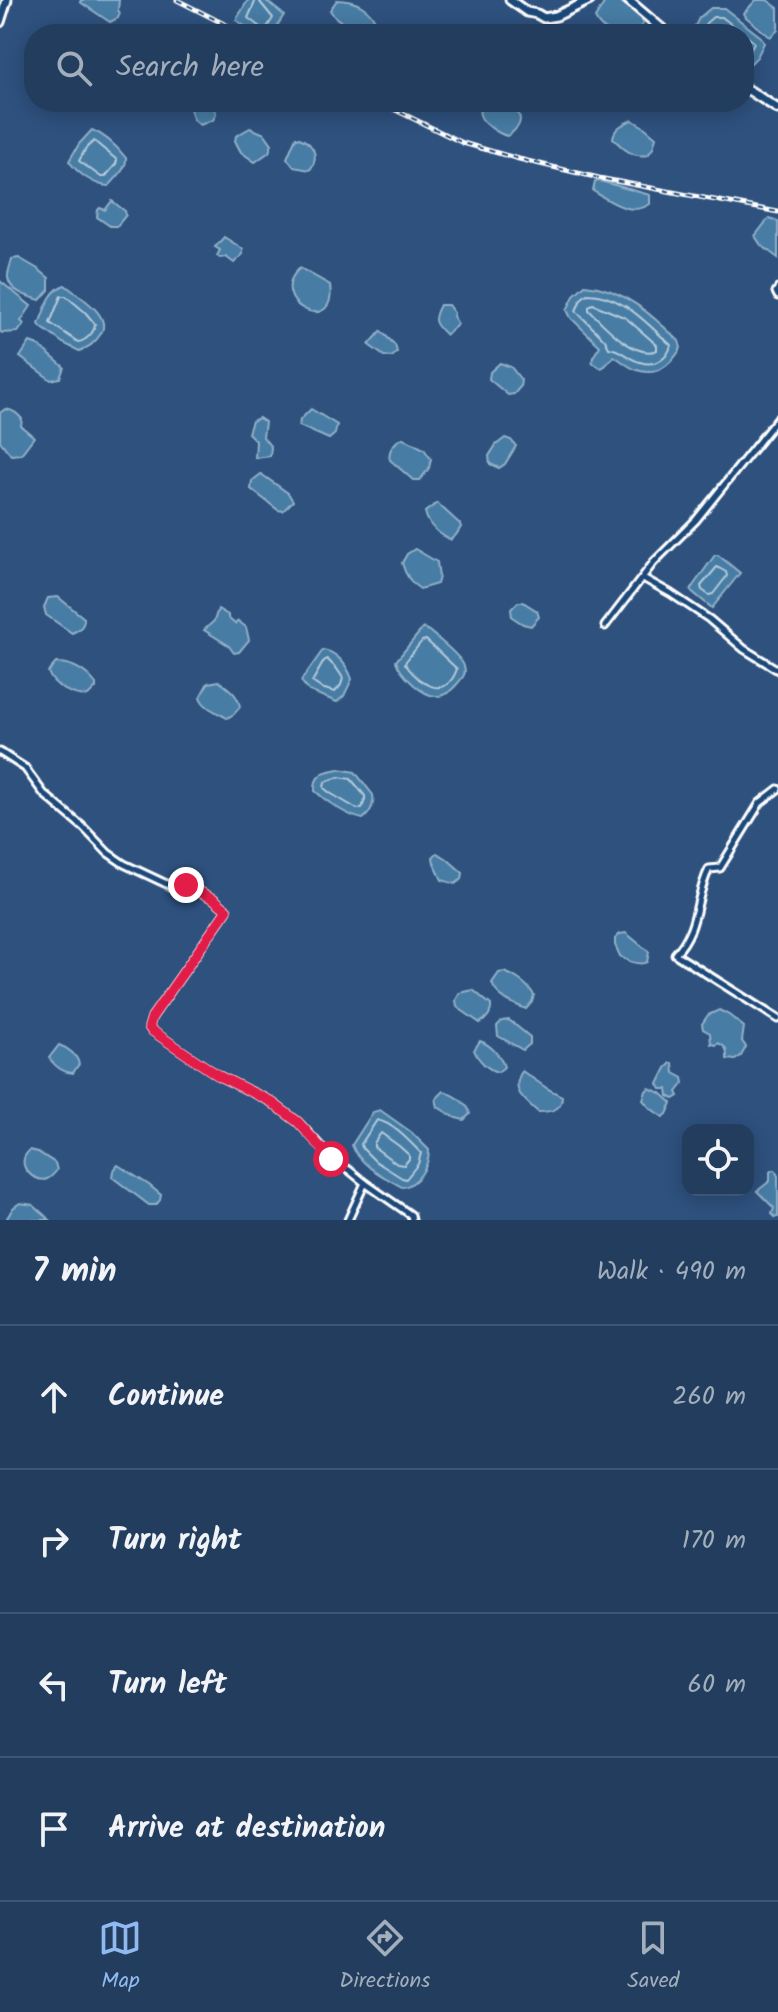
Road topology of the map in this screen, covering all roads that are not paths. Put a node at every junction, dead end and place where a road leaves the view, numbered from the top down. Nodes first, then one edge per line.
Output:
1 (7, 0) edge
2 (510, 0) edge
3 (590, 0) edge
4 (628, 0) edge
5 (0, 22) edge
6 (656, 24) edge
7 (754, 93) edge
8 (778, 109) edge
9 (778, 289) edge
10 (778, 296) edge
11 (778, 418) edge
12 (643, 578) junction
13 (605, 626) dead end
14 (778, 670) edge
15 (0, 752) edge
16 (778, 789) edge
17 (778, 1019) edge
18 (365, 1183) junction
19 (348, 1220) edge
20 (412, 1220) edge

1 - 5 main road
2 - 3 main road
4 - 6 main road
7 - 8 main road
9 - 10 street
11 - 12 street
12 - 13 street
12 - 14 street
15 - 18 street
16 - 17 street
18 - 19 street
18 - 20 street

